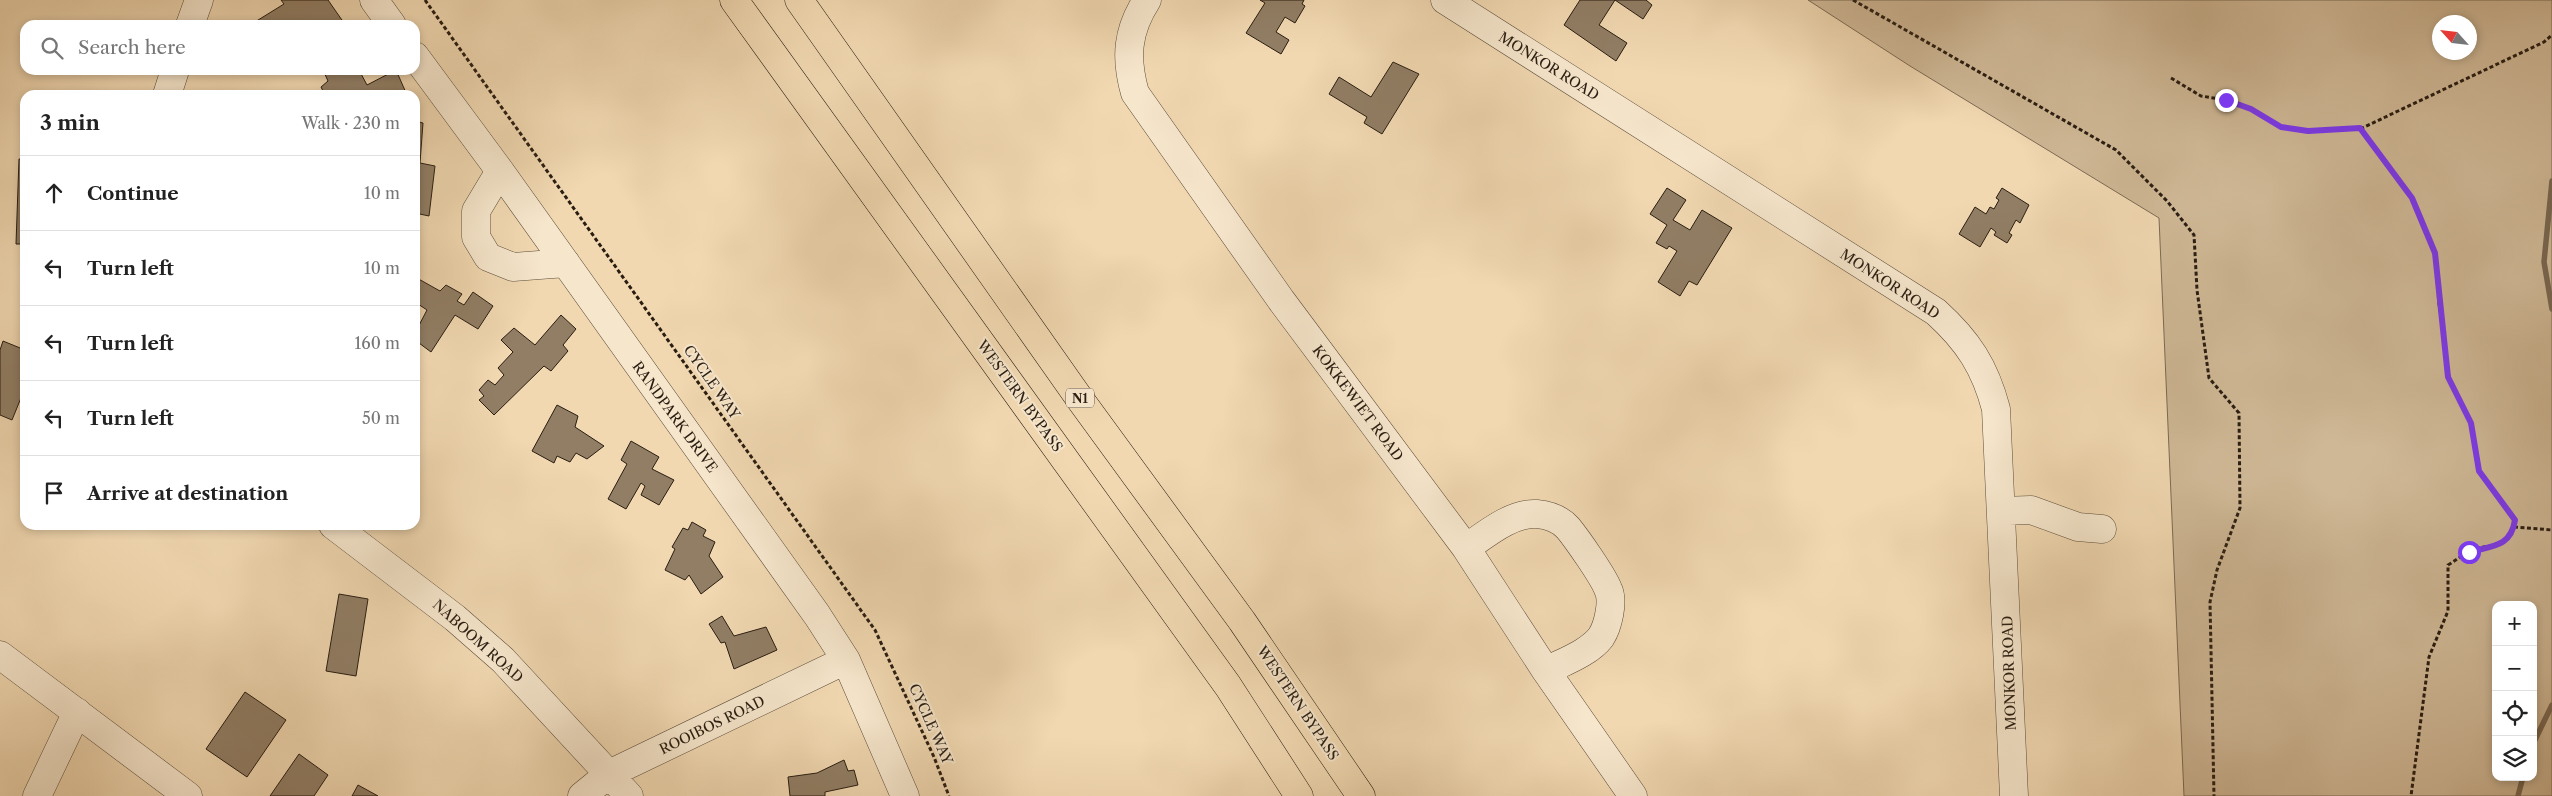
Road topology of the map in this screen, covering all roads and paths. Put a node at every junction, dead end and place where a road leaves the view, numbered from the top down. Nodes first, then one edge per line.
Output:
1 (199, 0) edge
2 (374, 0) edge
3 (425, 0) edge
4 (734, 0) edge
5 (799, 0) edge
6 (1147, 0) edge
7 (1445, 0) edge
8 (1853, 0) edge
9 (192, 20) edge
10 (388, 20) edge
11 (2552, 35) edge
12 (420, 63) edge
13 (173, 75) edge
14 (2171, 78) dead end
15 (169, 90) edge
16 (2360, 128) junction
17 (500, 171) junction
18 (566, 263) junction
19 (2001, 511) junction
20 (2514, 527) junction
21 (2102, 529) dead end
22 (340, 530) edge
23 (2552, 530) edge
24 (1466, 548) junction
25 (0, 655) edge
26 (846, 660) junction
27 (1546, 671) junction
28 (77, 712) junction
29 (609, 774) junction
30 (37, 796) edge
31 (188, 796) edge
32 (582, 796) edge
33 (628, 796) edge
34 (905, 796) edge
35 (949, 796) edge
36 (1300, 796) edge
37 (1361, 796) edge
38 (1633, 796) edge
39 (2014, 796) edge
40 (2214, 796) edge
41 (2411, 796) edge

1 - 9 street
2 - 10 street
3 - 35 path, CYCLE WAY
4 - 36 highway, WESTERN BYPASS
5 - 37 highway, WESTERN BYPASS / N1
6 - 24 street, KOKKEWIET ROAD
7 - 19 street, MONKOR ROAD
8 - 40 path
11 - 16 path
12 - 17 street, RANDPARK DRIVE
13 - 15 street
14 - 16 path
16 - 20 path
17 - 18 street, RANDPARK DRIVE
17 - 18 street
18 - 26 street, RANDPARK DRIVE
19 - 21 street
19 - 39 street, MONKOR ROAD
20 - 23 path
20 - 41 path
22 - 29 street, NABOOM ROAD
24 - 27 street, KOKKEWIET ROAD
24 - 27 street
25 - 28 street
26 - 29 street, ROOIBOS ROAD
26 - 34 street, RANDPARK DRIVE
27 - 38 street, KOKKEWIET ROAD
28 - 30 street
28 - 31 street
29 - 32 street, ROOIBOS ROAD
29 - 33 street, NABOOM ROAD

